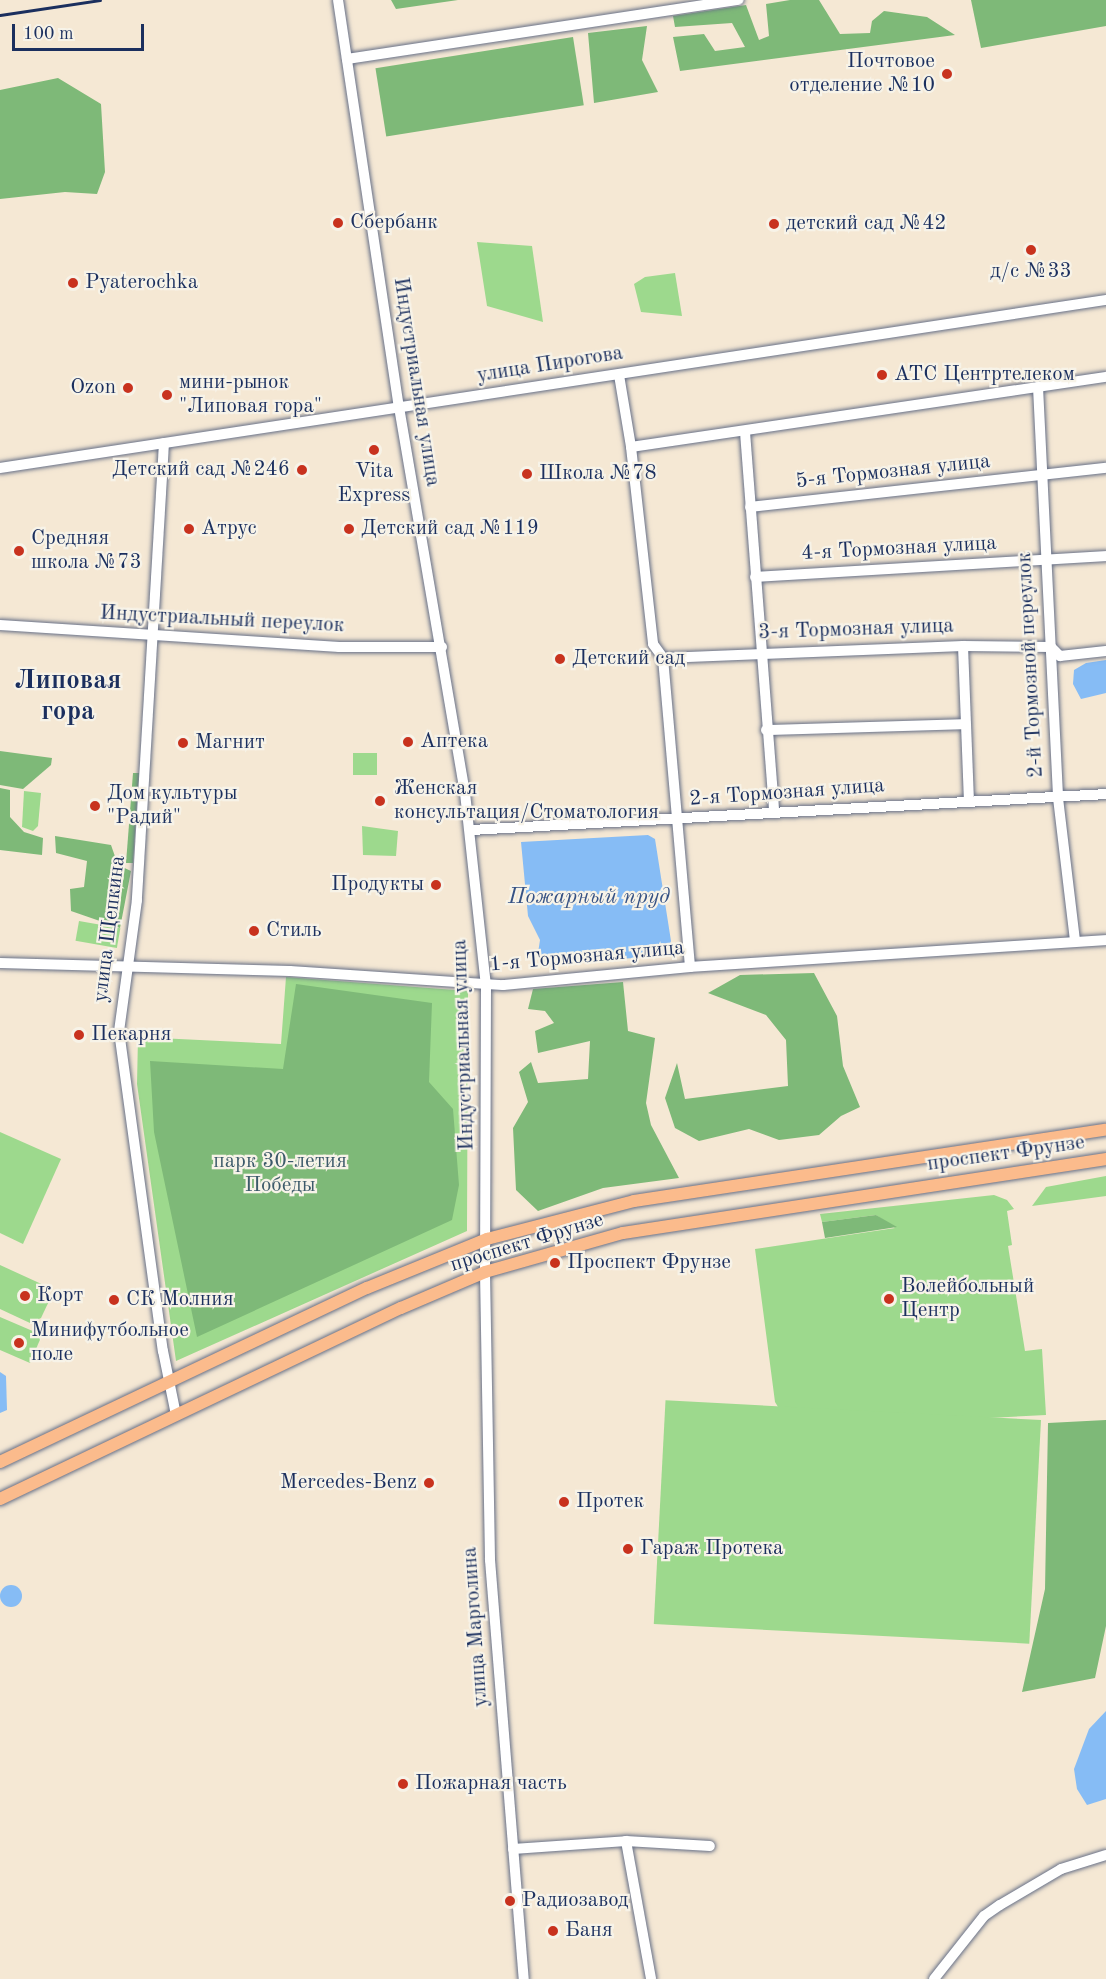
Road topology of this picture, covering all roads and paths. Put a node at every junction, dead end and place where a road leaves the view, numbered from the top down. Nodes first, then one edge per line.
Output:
1 (338, 0) edge
2 (739, 0) edge
3 (346, 59) junction
4 (1106, 300) edge
5 (618, 375) junction
6 (1106, 377) edge
7 (1038, 387) junction
8 (399, 407) junction
9 (745, 432) junction
10 (164, 443) junction
11 (631, 447) junction
12 (0, 468) edge
13 (1106, 468) edge
14 (1041, 476) junction
15 (750, 507) junction
16 (1106, 556) edge
17 (1044, 560) junction
18 (755, 577) junction
19 (0, 625) edge
20 (155, 636) junction
21 (963, 646) junction
22 (442, 647) junction
23 (1051, 647) junction
24 (760, 651) junction
25 (1106, 651) edge
26 (663, 658) junction
27 (965, 724) junction
28 (766, 730) junction
29 (1106, 794) edge
30 (1058, 798) junction
31 (969, 802) junction
32 (774, 813) junction
33 (677, 820) junction
34 (471, 830) junction
35 (1106, 940) edge
36 (1075, 941) junction
37 (0, 963) edge
38 (127, 966) junction
39 (690, 967) junction
40 (486, 986) junction
41 (1106, 1130) edge
42 (1106, 1159) edge
43 (487, 1239) junction
44 (485, 1272) junction
45 (168, 1382) junction
46 (176, 1415) junction
47 (0, 1462) edge
48 (0, 1499) edge
49 (626, 1841) junction
50 (710, 1846) dead end
51 (513, 1849) junction
52 (1106, 1855) edge
53 (524, 1979) edge
54 (651, 1979) edge
55 (934, 1979) edge

1 - 3 street, Индустриальная улица
2 - 3 street
3 - 8 street, Индустриальная улица
4 - 5 street, улица Пирогова
5 - 8 street, улица Пирогова
5 - 11 street
6 - 7 street
7 - 9 street
7 - 14 street, 2-й Тормозной переулок
8 - 10 street, улица Пирогова
8 - 22 street, Индустриальная улица
9 - 11 street
9 - 15 street
10 - 12 street, улица Пирогова
10 - 20 street, улица Щепкина
11 - 26 street
13 - 14 street, 5-я Тормозная улица
14 - 15 street, 5-я Тормозная улица
14 - 17 street, 2-й Тормозной переулок
15 - 18 street
16 - 17 street, 4-я Тормозная улица
17 - 18 street, 4-я Тормозная улица
17 - 23 street, 2-й Тормозной переулок
18 - 24 street
19 - 20 street, Индустриальный переулок
20 - 22 street, Индустриальный переулок
20 - 38 street, улица Щепкина
21 - 23 street, 3-я Тормозная улица
21 - 24 street, 3-я Тормозная улица
21 - 27 street
22 - 34 street, Индустриальная улица
23 - 25 street, 3-я Тормозная улица
23 - 30 street, 2-й Тормозной переулок
24 - 26 street, 3-я Тормозная улица
24 - 28 street
26 - 33 street
27 - 28 street
27 - 31 street
28 - 32 street
29 - 30 street, 2-я Тормозная улица
30 - 31 street, 2-я Тормозная улица
30 - 36 street, 2-й Тормозной переулок
31 - 32 street, 2-я Тормозная улица
32 - 33 street, 2-я Тормозная улица
33 - 34 street, 2-я Тормозная улица
33 - 39 street
34 - 40 street, Индустриальная улица
35 - 36 street, 1-я Тормозная улица
36 - 39 street, 1-я Тормозная улица
37 - 38 street, 1-я Тормозная улица
38 - 40 street, 1-я Тормозная улица
38 - 45 street, улица Щепкина
39 - 40 street, 1-я Тормозная улица
40 - 43 street, Индустриальная улица
41 - 43 main road, проспект Фрунзе
42 - 44 main road, проспект Фрунзе
43 - 44 street, Индустриальная улица
43 - 45 main road, проспект Фрунзе
44 - 46 main road, проспект Фрунзе
44 - 51 street, улица Марголина
45 - 46 street, улица Щепкина
45 - 47 main road, проспект Фрунзе
46 - 48 main road, проспект Фрунзе
49 - 50 street
49 - 51 street
49 - 54 street
51 - 53 street, улица Марголина
52 - 55 street

